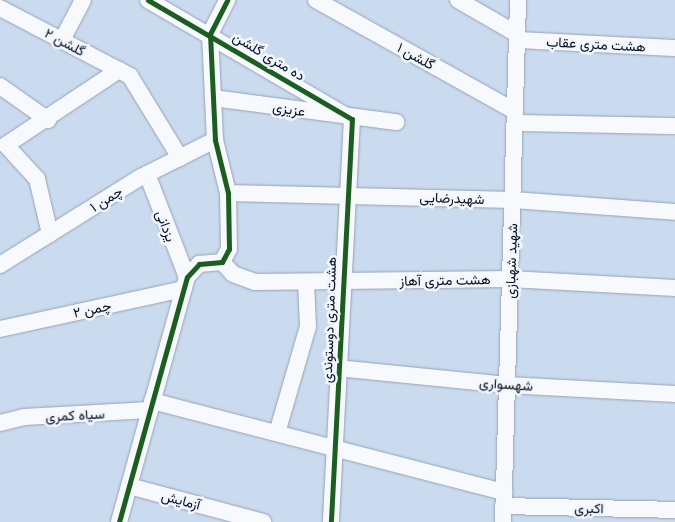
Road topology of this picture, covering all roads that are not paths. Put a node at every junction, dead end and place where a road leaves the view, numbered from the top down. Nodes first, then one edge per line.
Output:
1 (83, 0) edge
2 (148, 0) edge
3 (227, 0) edge
4 (316, 0) edge
5 (458, 0) edge
6 (518, 0) edge
7 (0, 8) edge
8 (210, 34) junction
9 (517, 37) junction
10 (62, 40) junction
11 (675, 48) edge
12 (125, 73) junction
13 (0, 86) edge
14 (214, 98) junction
15 (515, 117) junction
16 (352, 119) junction
17 (48, 120) junction
18 (396, 122) dead end
19 (675, 126) edge
20 (215, 140) junction
21 (180, 158) junction
22 (147, 174) junction
23 (228, 193) junction
24 (345, 194) junction
25 (513, 200) junction
26 (675, 212) edge
27 (50, 234) junction
28 (222, 262) junction
29 (0, 265) edge
30 (510, 279) junction
31 (185, 282) junction
32 (306, 282) junction
33 (341, 282) junction
34 (675, 288) edge
35 (0, 329) edge
36 (337, 368) junction
37 (507, 385) junction
38 (675, 394) edge
39 (151, 406) junction
40 (0, 423) edge
41 (277, 433) junction
42 (337, 448) junction
43 (129, 486) junction
44 (503, 507) edge
45 (675, 510) edge
46 (119, 522) edge
47 (263, 522) edge
48 (331, 522) edge

1 - 10 street
2 - 8 street, ده متری گلشن
3 - 8 street
4 - 15 street, گلشن ۱
5 - 9 street
6 - 9 street, شهید شهبازی
7 - 10 street, گلشن ۲
8 - 14 street
8 - 16 street, ده متری گلشن
9 - 11 street, هشت متری عقاب
9 - 15 street, شهید شهبازی
10 - 12 street, گلشن ۲
12 - 17 street
12 - 21 street
13 - 17 street
14 - 16 street, عزیزی
14 - 20 street
15 - 19 street
15 - 25 street, شهید شهبازی
16 - 18 street, عزیزی
16 - 24 street, هشت متری دوستوندی
17 - 27 street
20 - 21 street, چمن ۱
20 - 23 street
21 - 22 street, چمن ۱
22 - 27 street, چمن ۱
22 - 31 street, یزدانی
23 - 24 street, شهیدرضایی
23 - 28 street
24 - 25 street, شهیدرضایی
24 - 33 street, هشت متری دوستوندی
25 - 26 street, شهیدرضایی
25 - 30 street, شهید شهبازی
27 - 29 street, چمن ۱
28 - 31 street, چمن ۲
28 - 32 street, هشت متری آهاز
30 - 33 street, هشت متری آهاز
30 - 34 street, هشت متری آهاز
30 - 37 street, شهید شهبازی
31 - 35 street, چمن ۲
31 - 39 street
32 - 33 street, هشت متری آهاز
32 - 41 street
33 - 36 street, هشت متری دوستوندی
36 - 37 street, شهسواری
36 - 42 street, هشت متری دوستوندی
37 - 38 street, شهسواری
37 - 44 street, شهید شهبازی
39 - 40 street, سیاه کمری
39 - 41 street, سیاه کمری
39 - 43 street
41 - 42 street, سیاه کمری
42 - 44 street, اکبری
42 - 48 street, هشت متری دوستوندی
43 - 46 street
43 - 47 street, آزمایش
44 - 45 street, اکبری

